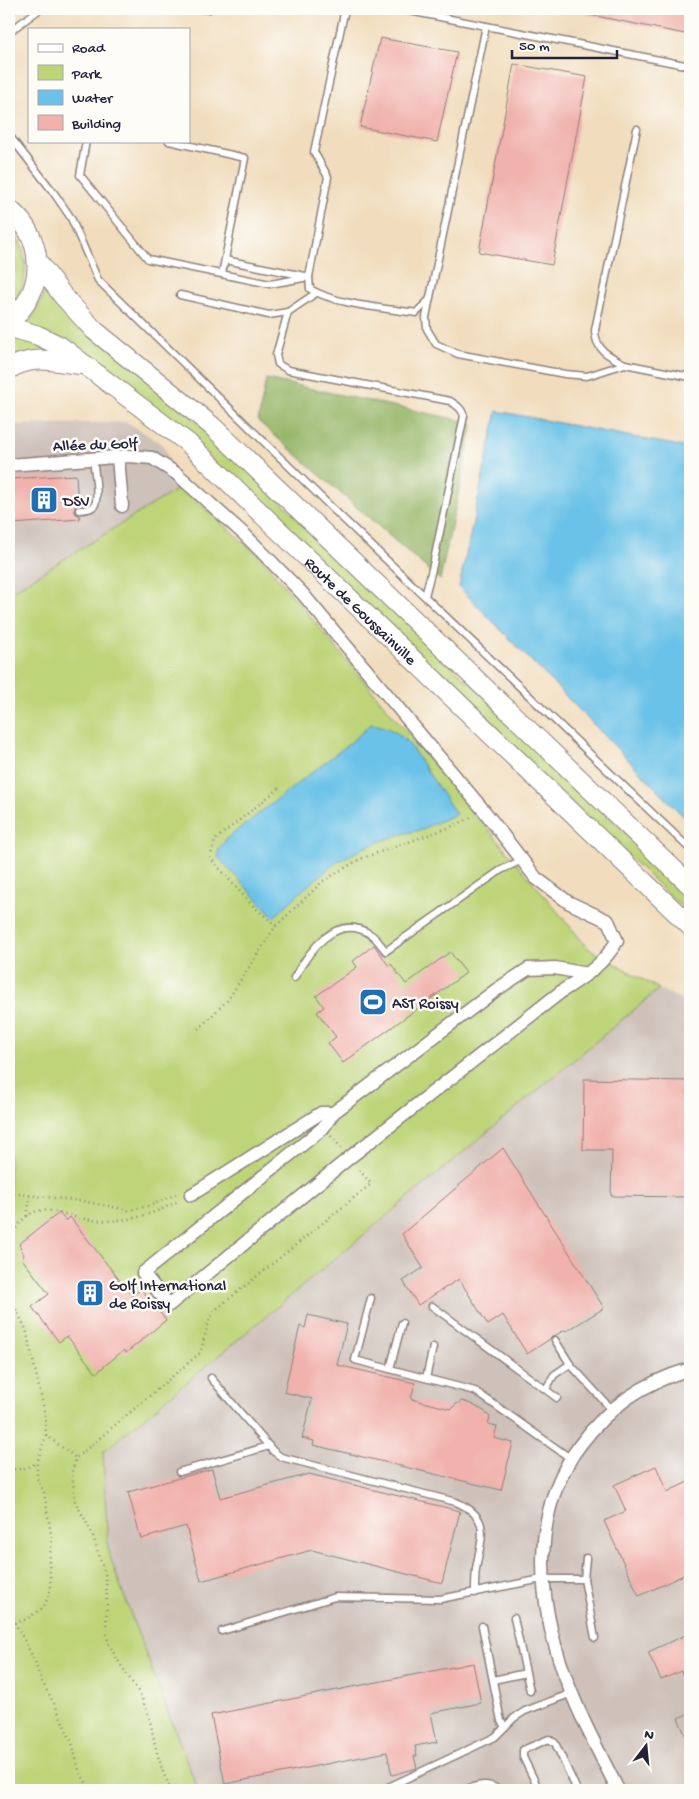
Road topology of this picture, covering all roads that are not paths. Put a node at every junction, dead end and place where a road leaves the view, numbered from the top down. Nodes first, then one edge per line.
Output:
1 (40, 9) edge
2 (203, 9) edge
3 (209, 9) edge
4 (345, 9) edge
5 (399, 9) edge
6 (486, 26) junction
7 (9, 32) edge
8 (690, 66) edge
9 (637, 129) dead end
10 (9, 135) edge
11 (86, 142) edge
12 (173, 142) edge
13 (9, 209) edge
14 (225, 260) junction
15 (38, 262) junction
16 (222, 274) junction
17 (309, 277) junction
18 (316, 293) junction
19 (180, 295) dead end
20 (429, 300) junction
21 (288, 312) junction
22 (9, 322) edge
23 (9, 327) edge
24 (625, 364) junction
25 (85, 365) junction
26 (9, 369) edge
27 (690, 377) edge
28 (118, 457) junction
29 (93, 459) junction
30 (9, 465) edge
31 (122, 506) dead end
32 (79, 510) dead end
33 (425, 596) junction
34 (690, 849) edge
35 (522, 860) junction
36 (690, 886) edge
37 (690, 926) edge
38 (587, 974) junction
39 (294, 978) dead end
40 (334, 1113) junction
41 (188, 1192) road end
42 (371, 1298) dead end
43 (690, 1300) edge
44 (432, 1306) dead end
45 (690, 1307) edge
46 (402, 1323) dead end
47 (555, 1340) dead end
48 (433, 1347) dead end
49 (570, 1364) junction
50 (390, 1369) junction
51 (690, 1369) edge
52 (212, 1378) dead end
53 (426, 1378) junction
54 (546, 1389) junction
55 (557, 1398) dead end
56 (612, 1410) junction
57 (269, 1446) junction
58 (570, 1458) junction
59 (179, 1472) dead end
60 (586, 1558) dead end
61 (542, 1579) junction
62 (584, 1579) junction
63 (475, 1593) junction
64 (514, 1618) dead end
65 (482, 1626) dead end
66 (222, 1631) dead end
67 (595, 1638) dead end
68 (526, 1673) junction
69 (493, 1680) junction
70 (530, 1691) dead end
71 (572, 1693) junction
72 (505, 1727) junction
73 (382, 1790) edge
74 (464, 1790) edge
75 (499, 1790) edge
76 (539, 1790) edge
77 (578, 1790) edge
78 (618, 1790) edge

1 - 7 lane
2 - 3 lane
4 - 17 lane
5 - 6 lane
6 - 8 lane
6 - 20 lane
9 - 24 lane
10 - 33 lane
11 - 16 lane
12 - 14 lane
13 - 15 main road
14 - 16 lane
14 - 17 lane
15 - 22 main road
15 - 36 main road, Route de Goussainville
16 - 17 lane
17 - 18 lane
18 - 20 lane
18 - 21 lane
19 - 21 lane
20 - 24 lane
21 - 33 lane
23 - 25 main road, Route de Goussainville
24 - 27 lane
25 - 26 main road
25 - 37 main road, Route de Goussainville
28 - 29 street, Allée du Golf
28 - 31 street
28 - 35 street, Allée du Golf
29 - 30 street, Allée du Golf
29 - 32 lane
33 - 34 lane
35 - 38 street, Allée du Golf
35 - 39 lane
38 - 40 street
38 - 40 street
40 - 41 street
42 - 50 lane
43 - 45 lane
44 - 54 lane
46 - 50 lane
47 - 49 lane
48 - 53 lane
49 - 54 lane
49 - 56 lane
50 - 53 lane
51 - 56 street
52 - 57 lane
53 - 58 lane
54 - 55 lane
56 - 58 street
57 - 59 lane
57 - 63 lane
58 - 61 street
60 - 62 lane
61 - 62 lane
61 - 63 lane
61 - 71 street
62 - 67 lane
63 - 66 lane
64 - 68 lane
65 - 69 lane
68 - 69 lane
68 - 70 lane
69 - 72 lane
71 - 72 lane
71 - 78 street
72 - 73 lane
74 - 75 lane
76 - 77 lane

